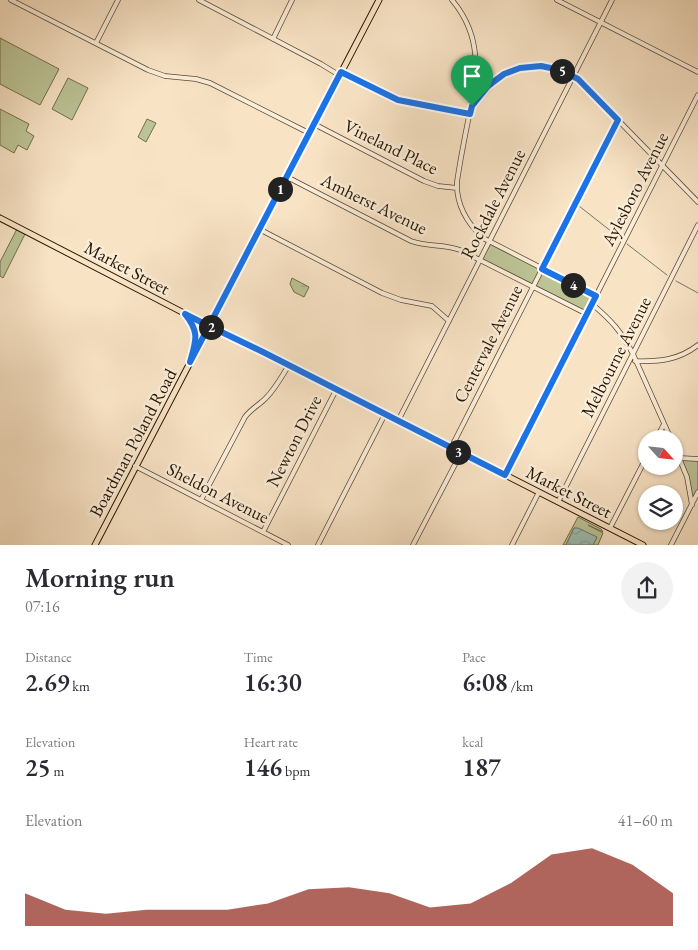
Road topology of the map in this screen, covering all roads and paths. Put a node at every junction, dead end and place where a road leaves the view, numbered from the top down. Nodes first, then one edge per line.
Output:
1 (11, 0) edge
2 (118, 0) edge
3 (199, 0) edge
4 (292, 0) edge
5 (379, 0) edge
6 (452, 0) edge
7 (557, 0) edge
8 (612, 0) edge
9 (600, 22) junction
10 (273, 39) junction
11 (96, 43) junction
12 (698, 72) edge
13 (340, 73) junction
14 (573, 76) junction
15 (698, 95) edge
16 (472, 106) junction
17 (470, 114) junction
18 (618, 120) junction
19 (314, 124) junction
20 (309, 133) junction
21 (662, 165) junction
22 (287, 177) junction
23 (457, 188) junction
24 (698, 202) edge
25 (0, 218) edge
26 (698, 225) edge
27 (259, 229) junction
28 (488, 242) junction
29 (480, 260) junction
30 (542, 269) junction
31 (533, 287) junction
32 (596, 296) junction
33 (592, 304) junction
34 (185, 314) junction
35 (587, 314) junction
36 (449, 321) junction
37 (209, 326) junction
38 (698, 345) edge
39 (633, 354) junction
40 (635, 361) junction
41 (190, 362) junction
42 (289, 365) junction
43 (336, 390) junction
44 (385, 414) junction
45 (398, 421) junction
46 (664, 424) junction
47 (661, 430) edge
48 (666, 430) edge
49 (451, 448) junction
50 (461, 453) junction
51 (683, 458) edge
52 (698, 459) edge
53 (135, 466) junction
54 (683, 468) edge
55 (638, 474) edge
56 (505, 475) junction
57 (539, 492) junction
58 (698, 492) edge
59 (201, 500) junction
60 (558, 502) junction
61 (692, 504) junction
62 (610, 528) junction
63 (263, 532) junction
64 (95, 545) edge
65 (288, 545) edge
66 (318, 545) edge
67 (413, 545) edge
68 (512, 545) edge
69 (643, 545) edge
70 (671, 545) edge

1 - 11 street
2 - 11 street
3 - 10 street
4 - 10 street
5 - 13 main road, Boardman Poland Road
6 - 16 street
7 - 9 street
8 - 9 street, Rockdale Avenue
9 - 12 street
9 - 14 street, Rockdale Avenue
10 - 13 street
11 - 20 street
13 - 17 street
13 - 19 main road, Boardman Poland Road
14 - 16 street
14 - 18 street
14 - 28 street, Rockdale Avenue
15 - 21 street, Aylesboro Avenue
16 - 17 street
17 - 23 street
18 - 21 street
18 - 30 street, Centervale Avenue
19 - 20 main road, Boardman Poland Road
19 - 23 street, Vineland Place
20 - 22 main road, Boardman Poland Road
21 - 24 street
21 - 32 street, Aylesboro Avenue
22 - 27 main road, Boardman Poland Road
22 - 29 street, Amherst Avenue
23 - 28 street
25 - 34 main road, Market Street
26 - 39 street, Melbourne Avenue
27 - 36 street
27 - 37 main road, Boardman Poland Road
28 - 29 street, Rockdale Avenue
28 - 30 street
29 - 31 street, Amherst Avenue
29 - 36 street, Rockdale Avenue
30 - 31 street, Centervale Avenue
30 - 32 street
31 - 35 street, Amherst Avenue
31 - 49 street, Centervale Avenue
32 - 33 street, Aylesboro Avenue
33 - 35 street
33 - 39 street
34 - 37 main road, Market Street
34 - 41 main road
35 - 56 street
36 - 45 street, Rockdale Avenue
37 - 41 main road, Boardman Poland Road
37 - 42 main road, Market Street
38 - 40 street
39 - 40 street
39 - 60 street, Melbourne Avenue
40 - 46 street
41 - 53 main road, Boardman Poland Road
42 - 43 main road, Market Street
42 - 59 street
43 - 44 main road, Market Street
43 - 63 street, Newton Drive
44 - 45 main road, Market Street
44 - 66 street
45 - 49 main road, Market Street
46 - 47 street
46 - 48 street
49 - 50 main road, Market Street
50 - 56 main road, Market Street
50 - 67 street
51 - 52 street
53 - 59 street, Sheldon Avenue
53 - 64 main road, Boardman Poland Road
54 - 61 street
55 - 62 street
56 - 57 main road, Market Street
57 - 60 main road, Market Street
57 - 68 street
58 - 61 street
59 - 63 street, Sheldon Avenue
60 - 62 main road, Market Street
61 - 70 street
62 - 69 main road, Market Street
63 - 65 street, Sheldon Avenue

